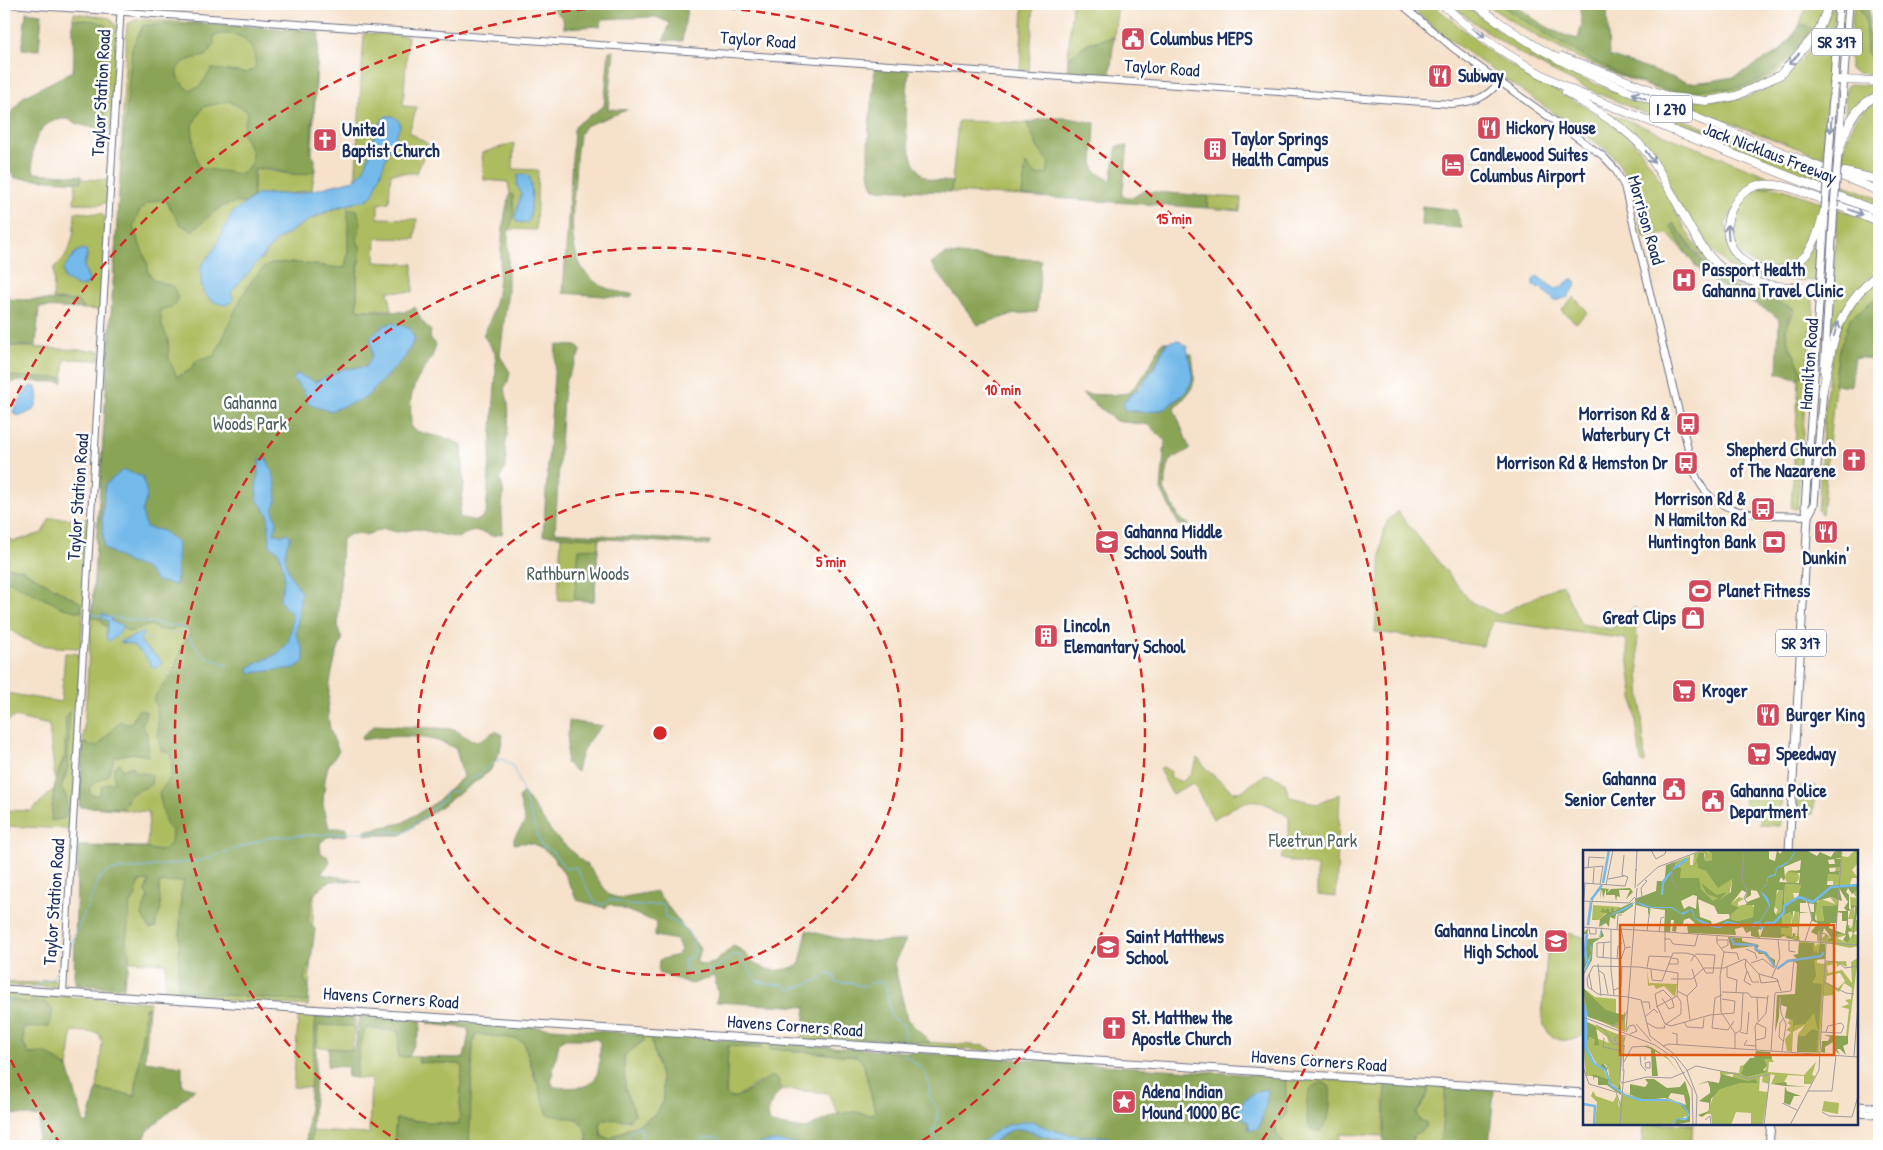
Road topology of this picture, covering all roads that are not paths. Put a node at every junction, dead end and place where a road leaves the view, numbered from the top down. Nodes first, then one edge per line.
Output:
1 (8, 4) edge
2 (121, 4) edge
3 (1402, 4) edge
4 (1442, 4) edge
5 (1475, 4) edge
6 (1829, 4) edge
7 (1840, 4) edge
8 (1849, 4) edge
9 (121, 11) junction
10 (1550, 53) junction
11 (1542, 75) junction
12 (1834, 80) junction
13 (1843, 80) junction
14 (1879, 81) edge
15 (1499, 82) junction
16 (1879, 96) edge
17 (1736, 135) junction
18 (1838, 155) junction
19 (1879, 180) edge
20 (1879, 191) edge
21 (1825, 209) junction
22 (1879, 212) edge
23 (1879, 221) edge
24 (1879, 273) edge
25 (1824, 288) junction
26 (1822, 394) junction
27 (1808, 516) junction
28 (1789, 850) edge
29 (4, 988) edge
30 (63, 993) junction
31 (1583, 1093) edge
32 (1858, 1106) edge
33 (1878, 1110) edge
34 (1858, 1113) edge
35 (1771, 1125) edge
36 (1769, 1146) edge

1 - 9 main road, Taylor Road
2 - 9 main road, Taylor Station Road
3 - 15 main road, Morrison Road
4 -> 11 highway, Jack Nicklaus Freeway / I 270
5 - 10 highway, Jack Nicklaus Freeway / I 270
6 -> 10 highway
7 - 12 main road, Hamilton Road / SR 317
8 - 13 main road, Hamilton Road / SR 317
9 - 15 main road, Taylor Road
9 - 30 main road, Taylor Station Road
17 -> 10 highway, Jack Nicklaus Freeway / I 270
11 - 22 highway, Jack Nicklaus Freeway / I 270
11 -> 25 highway
12 - 13 highway
12 -> 21 main road, Hamilton Road / SR 317, bridge
13 - 14 highway
13 - 18 main road, Hamilton Road / SR 317
15 - 27 main road, Morrison Road
16 - 18 highway
17 - 19 highway
17 - 20 highway, Jack Nicklaus Freeway / I 270
18 - 25 main road, Hamilton Road / SR 317, bridge
21 -> 23 highway
21 - 25 main road, Hamilton Road / SR 317
26 -> 24 highway
25 - 26 main road, Hamilton Road / SR 317
25 - 27 main road, Hamilton Road / SR 317
26 - 27 main road, Hamilton Road / SR 317
27 - 28 main road, Hamilton Road / SR 317
29 - 30 main road, Havens Corners Road
30 - 31 main road, Havens Corners Road
32 - 33 main road
33 - 34 main road
35 - 36 main road

